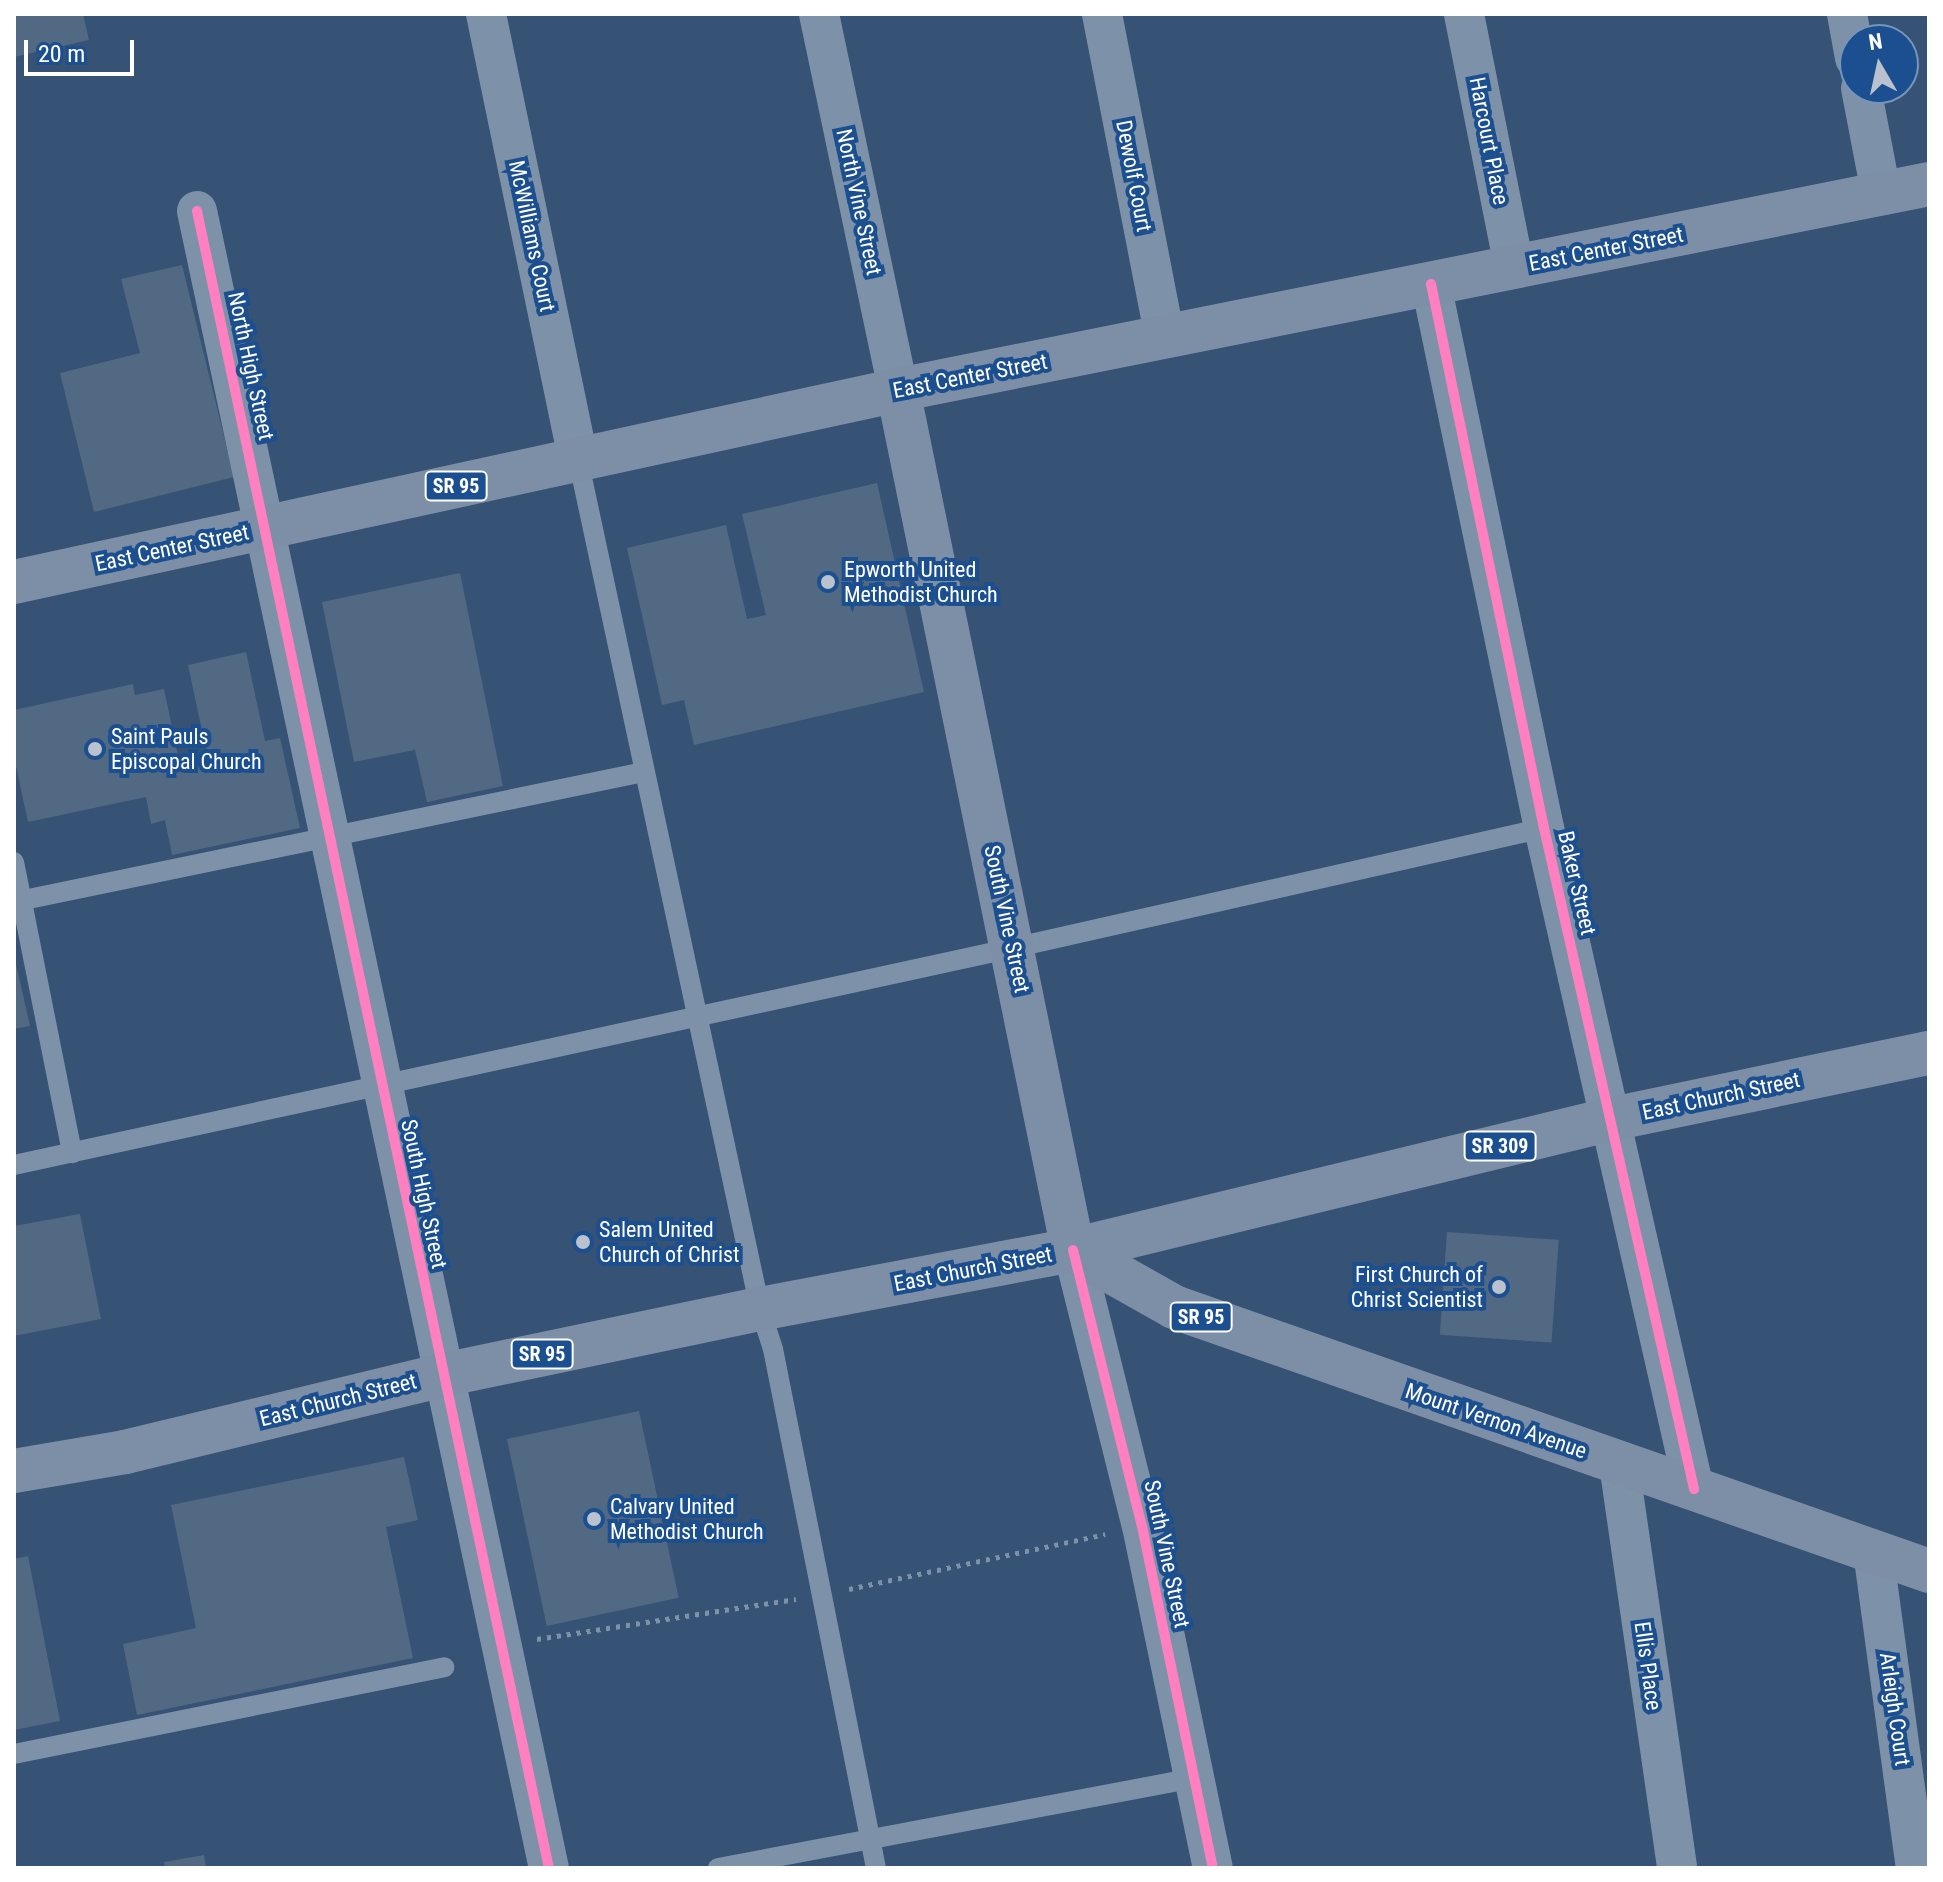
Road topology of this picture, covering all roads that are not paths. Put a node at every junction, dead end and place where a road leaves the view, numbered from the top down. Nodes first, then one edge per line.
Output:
1 (486, 14) edge
2 (819, 14) edge
3 (1102, 14) edge
4 (1464, 14) edge
5 (1864, 104) edge
6 (1929, 184) edge
7 (1881, 193) junction
8 (197, 211) dead end
9 (1514, 267) junction
10 (1431, 284) junction
11 (1165, 338) junction
12 (898, 390) junction
13 (578, 459) junction
14 (265, 528) junction
15 (14, 582) edge
16 (644, 772) junction
17 (1544, 828) junction
18 (329, 838) junction
19 (14, 862) edge
20 (18, 901) edge
21 (1013, 948) junction
22 (697, 1018) junction
23 (1929, 1053) edge
24 (381, 1086) junction
25 (1612, 1119) junction
26 (72, 1153) junction
27 (14, 1165) edge
28 (1073, 1250) junction
29 (760, 1309) junction
30 (443, 1375) junction
31 (1619, 1464) junction
32 (14, 1471) edge
33 (1694, 1489) junction
34 (1873, 1551) junction
35 (1929, 1571) edge
36 (444, 1667) dead end
37 (14, 1754) edge
38 (1194, 1778) junction
39 (870, 1839) junction
40 (549, 1868) edge
41 (718, 1868) edge
42 (876, 1868) edge
43 (1213, 1868) edge
44 (1677, 1868) edge
45 (1916, 1868) edge

1 - 13 street, McWilliams Court
2 - 12 street, North Vine Street
3 - 11 street, Dewolf Court
4 - 9 street, Harcourt Place
5 - 7 street
6 - 7 main road, East Center Street
7 - 9 main road, East Center Street
8 - 14 street, North High Street
9 - 10 main road, East Center Street
10 - 11 main road, East Center Street
10 - 17 street, Baker Street
11 - 12 main road, East Center Street
12 - 13 main road, East Center Street / SR 95
12 - 21 main road, South Vine Street
13 - 14 main road, East Center Street / SR 95
13 - 16 lane
14 - 15 main road, East Center Street / SR 95
14 - 18 street, South High Street
16 - 18 lane
16 - 22 lane
17 - 21 lane
17 - 25 street, Baker Street
18 - 20 lane
18 - 24 street, South High Street
19 - 20 lane
20 - 26 lane
21 - 22 lane
21 - 28 main road, South Vine Street
22 - 24 lane
22 - 29 lane
23 - 25 main road, East Church Street / SR 309
24 - 26 lane
24 - 30 street, South High Street
25 - 28 main road, East Church Street / SR 309
25 - 33 street, Baker Street
26 - 27 lane
28 - 29 main road, East Church Street / SR 95
28 - 31 main road, Mount Vernon Avenue / SR 95
28 - 38 street, South Vine Street
29 - 30 main road, East Church Street / SR 95
29 - 39 lane
30 - 32 main road, East Church Street / SR 95
30 - 40 street, South High Street
31 - 33 main road, Mount Vernon Avenue / SR 95
31 - 44 street, Ellis Place
33 - 34 main road, Mount Vernon Avenue / SR 95
34 - 35 main road, Mount Vernon Avenue / SR 95
34 - 45 street, Arleigh Court
36 - 37 lane
38 - 39 lane
38 - 43 street, South Vine Street
39 - 41 lane
39 - 42 lane

